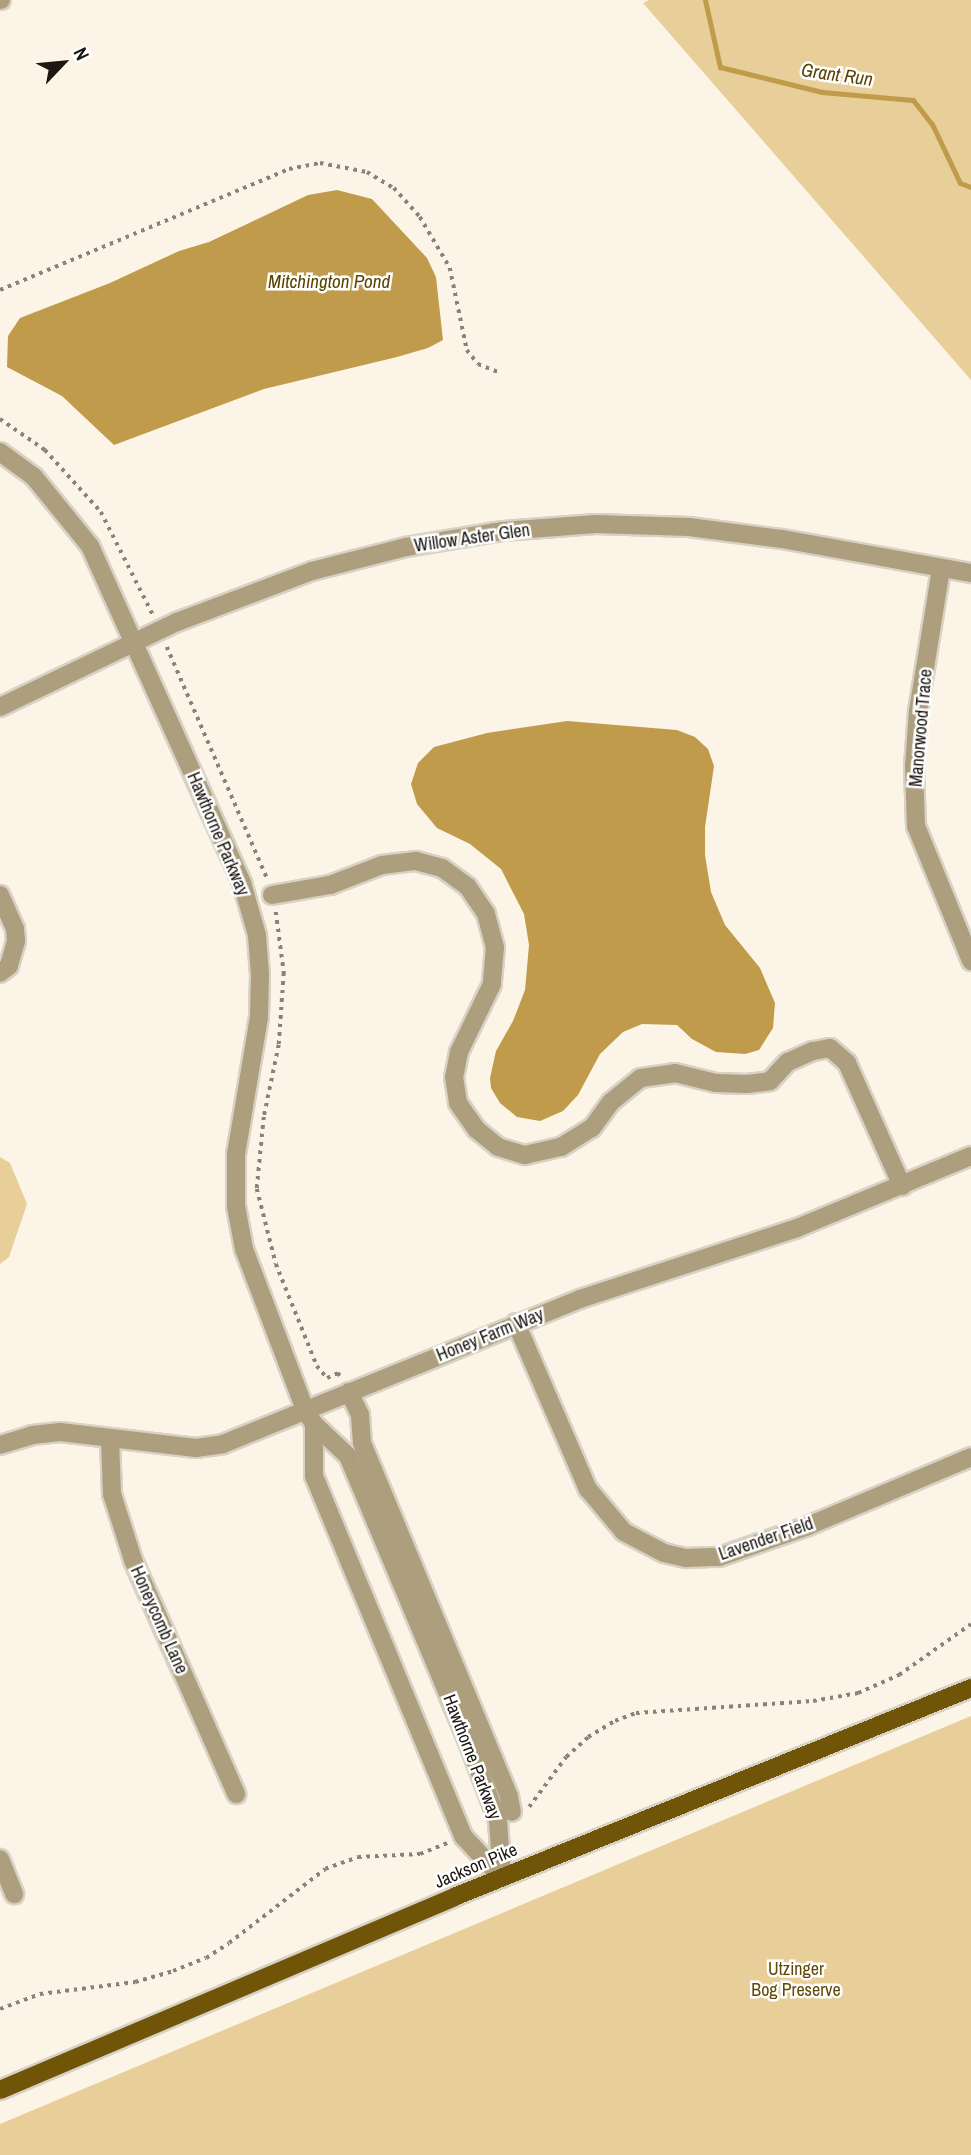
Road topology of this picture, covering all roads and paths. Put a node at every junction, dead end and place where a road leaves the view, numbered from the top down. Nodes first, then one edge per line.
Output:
1 (0, 290) edge
2 (500, 373) dead end
3 (0, 419) edge
4 (0, 452) edge
5 (941, 569) junction
6 (971, 573) edge
7 (160, 630) junction
8 (133, 644) junction
9 (0, 707) edge
10 (0, 895) edge
11 (272, 895) junction
12 (971, 961) edge
13 (0, 973) edge
14 (971, 1156) edge
15 (902, 1186) junction
16 (516, 1323) junction
17 (349, 1392) junction
18 (310, 1418) junction
19 (110, 1438) junction
20 (0, 1445) edge
21 (971, 1457) edge
22 (971, 1688) edge
23 (236, 1794) dead end
24 (512, 1812) dead end
25 (0, 1859) edge
26 (502, 1878) junction
27 (14, 1894) dead end
28 (0, 2090) edge

1 - 2 path
3 - 7 path
4 - 8 street, Hawthorne Parkway
5 - 6 street, Willow Aster Glen
5 - 7 street, Willow Aster Glen
5 - 12 street, Manorwood Trace
7 - 8 street, Willow Aster Glen
7 - 11 path
8 - 9 street, Willow Aster Glen
8 - 18 street, Hawthorne Parkway
10 - 13 street
11 - 15 street
11 - 17 path
14 - 15 street, Honey Farm Way
15 - 16 street, Honey Farm Way
16 - 17 street, Honey Farm Way
16 - 21 street, Lavender Field
17 - 18 street, Honey Farm Way
17 - 24 street
18 - 19 street, Honey Farm Way
18 - 26 street, Hawthorne Parkway
18 - 26 street, Hawthorne Parkway
19 - 20 street, Honey Farm Way
19 - 23 street, Honeycomb Lane
22 - 26 main road, Jackson Pike
25 - 27 street
26 - 28 main road, Jackson Pike

